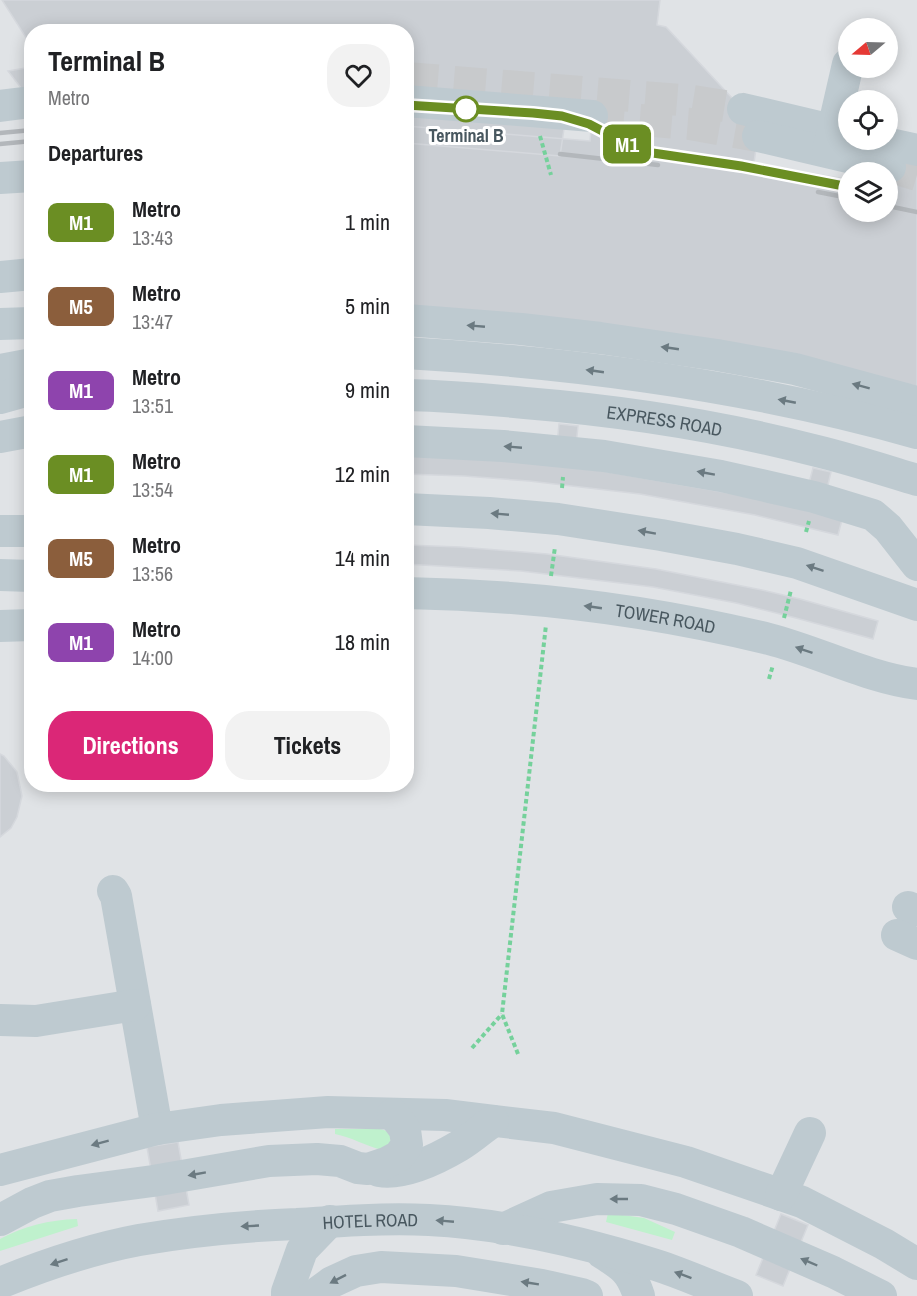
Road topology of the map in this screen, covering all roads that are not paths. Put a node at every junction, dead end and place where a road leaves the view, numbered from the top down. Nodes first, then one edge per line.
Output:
1 (846, 78) edge
2 (414, 102) edge
3 (24, 103) edge
4 (0, 106) edge
5 (743, 109) tunnel mouth
6 (592, 116) tunnel mouth
7 (758, 136) tunnel mouth
8 (837, 139) edge
9 (898, 146) edge
10 (917, 150) edge
11 (881, 162) edge
12 (24, 176) edge
13 (0, 178) edge
14 (24, 275) edge
15 (0, 277) edge
16 (414, 321) edge
17 (24, 323) edge
18 (0, 324) edge
19 (414, 354) edge
20 (24, 356) edge
21 (0, 357) edge
22 (24, 366) edge
23 (0, 370) edge
24 (24, 387) edge
25 (0, 388) edge
26 (24, 390) edge
27 (415, 395) edge
28 (0, 398) edge
29 (917, 402) edge
30 (24, 432) edge
31 (917, 433) edge
32 (745, 434) junction
33 (0, 437) edge
34 (414, 441) edge
35 (917, 459) edge
36 (917, 480) edge
37 (414, 509) edge
38 (0, 531) edge
39 (24, 531) edge
40 (917, 565) edge
41 (0, 575) edge
42 (24, 576) edge
43 (414, 593) edge
44 (917, 605) edge
45 (24, 625) edge
46 (0, 626) edge
47 (917, 684) edge
48 (113, 891) dead end
49 (135, 1005) junction
50 (0, 1020) edge
51 (393, 1114) junction
52 (493, 1121) junction
53 (157, 1129) junction
54 (810, 1133) dead end
55 (368, 1169) junction
56 (0, 1170) edge
57 (781, 1195) junction
58 (0, 1220) edge
59 (330, 1221) junction
60 (503, 1229) junction
61 (867, 1235) junction
62 (593, 1247) junction
63 (917, 1264) edge
64 (845, 1278) junction
65 (0, 1284) edge
66 (287, 1296) edge
67 (313, 1296) edge
68 (587, 1296) edge
69 (639, 1296) edge
70 (737, 1296) edge
71 (880, 1296) edge

1 - 8 street
2 - 6 street
3 - 4 street
5 - 8 street
7 - 8 street
8 - 11 street
9 - 10 street
12 - 13 street
14 - 15 street
29 -> 16 street
17 - 18 street
31 -> 19 street
20 - 21 street
22 - 23 street
24 - 25 street
26 - 28 street
27 - 32 street, EXPRESS ROAD
30 - 33 street
32 - 35 street
32 - 36 street, EXPRESS ROAD
40 -> 34 street
44 -> 37 street
38 - 39 street
41 - 42 street
47 -> 43 street, TOWER ROAD
45 - 46 street
48 - 49 street
49 - 50 street
49 - 53 street
51 - 52 street
51 - 53 street
51 - 55 street
52 - 55 street
52 - 57 street
53 -> 56 street
54 - 57 street
55 -> 58 street
57 - 61 street
60 -> 59 street, HOTEL ROAD
59 -> 65 street, HOTEL ROAD
59 - 66 street
60 - 62 street, HOTEL ROAD
64 -> 60 street
61 - 63 street
61 - 64 street
62 - 69 street
70 -> 62 street, HOTEL ROAD
64 - 71 street
68 -> 67 street

